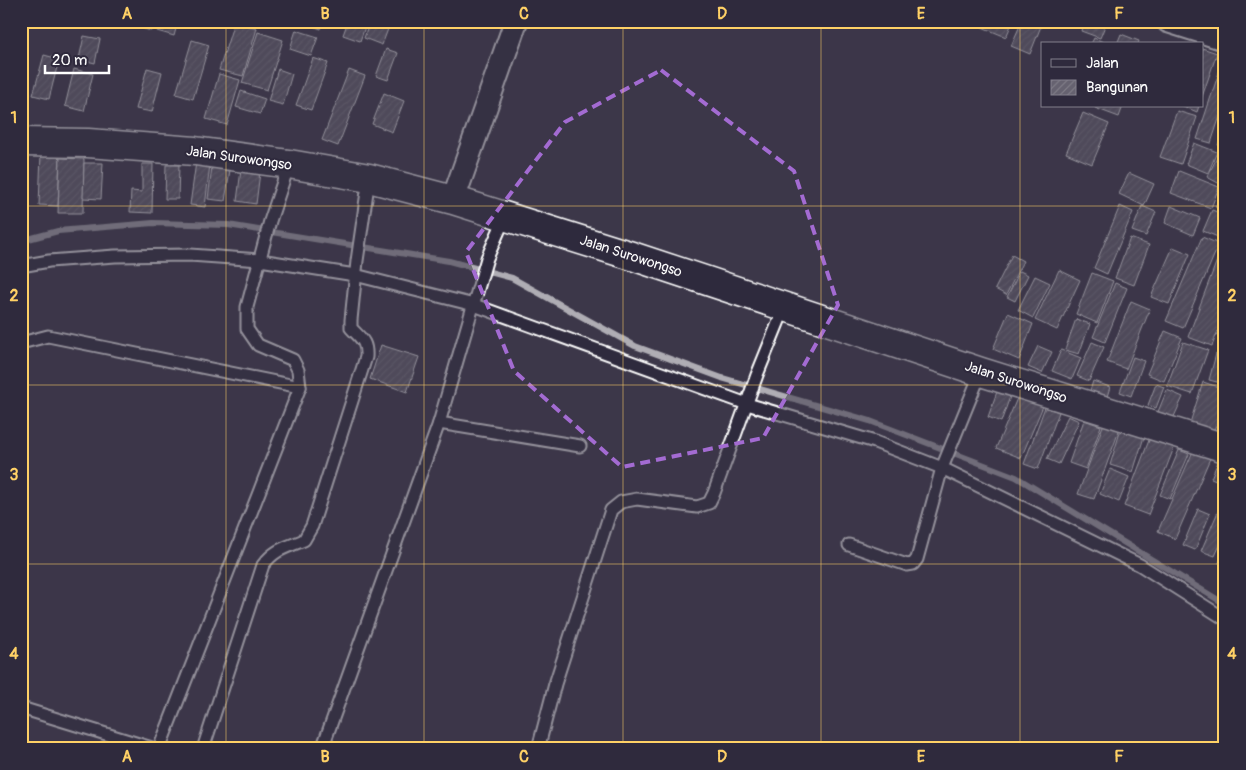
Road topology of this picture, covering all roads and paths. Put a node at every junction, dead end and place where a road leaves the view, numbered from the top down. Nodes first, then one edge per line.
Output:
1 (516, 21) edge
2 (1168, 21) edge
3 (1225, 39) edge
4 (21, 142) edge
5 (289, 164) junction
6 (369, 178) junction
7 (453, 200) junction
8 (504, 217) junction
9 (262, 254) junction
10 (21, 266) edge
11 (356, 275) junction
12 (474, 305) junction
13 (785, 306) junction
14 (21, 343) edge
15 (981, 372) junction
16 (300, 387) junction
17 (749, 399) junction
18 (439, 423) junction
19 (580, 446) dead end
20 (1225, 448) edge
21 (944, 462) junction
22 (849, 545) dead end
23 (1225, 619) edge
24 (21, 708) edge
25 (155, 749) edge
26 (159, 749) edge
27 (203, 749) edge
28 (322, 749) edge
29 (538, 749) edge

1 - 7 street
2 - 3 street
4 - 5 street, Jalan Surowongso
5 - 6 street, Jalan Surowongso
5 - 9 lane
6 - 7 street, Jalan Surowongso
6 - 11 lane
7 - 8 street, Jalan Surowongso
8 - 12 lane
8 - 13 street, Jalan Surowongso
9 - 10 lane
9 - 11 lane
9 - 16 lane
11 - 12 lane
11 - 27 lane
12 - 17 lane
12 - 18 lane
13 - 15 street, Jalan Surowongso
13 - 17 lane
14 - 16 lane
15 - 20 street, Jalan Surowongso
15 - 21 lane
16 - 26 lane
17 - 21 lane
17 - 29 lane
18 - 19 lane
18 - 28 lane
21 - 22 lane
21 - 23 lane
24 - 25 lane

